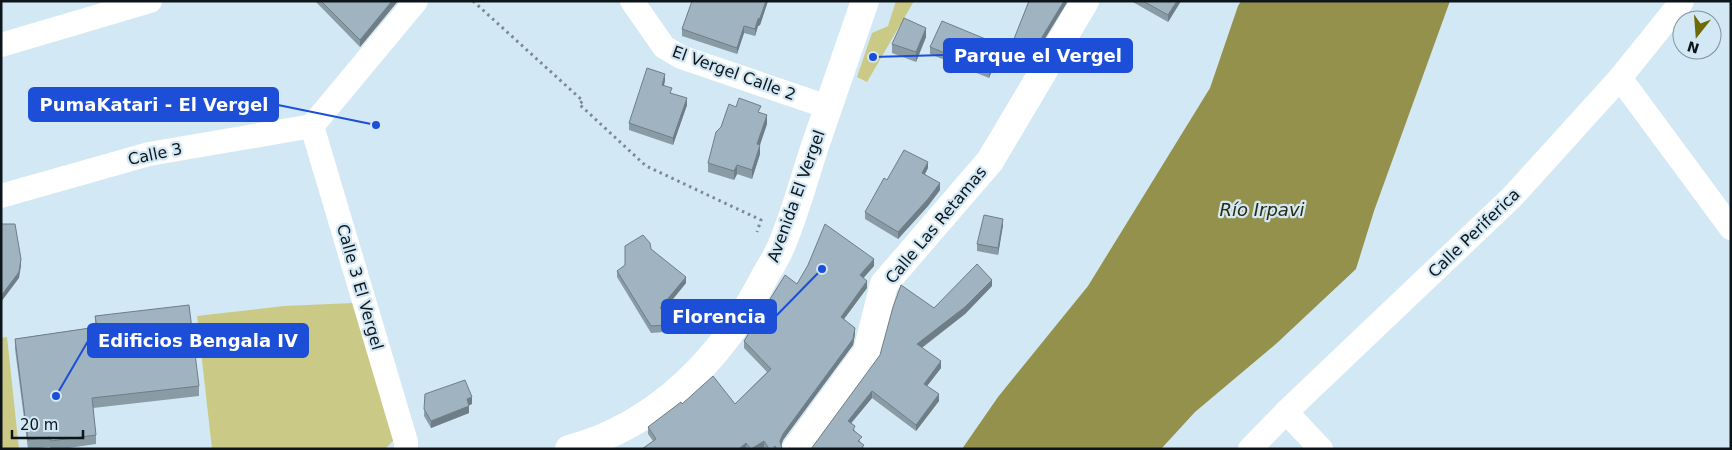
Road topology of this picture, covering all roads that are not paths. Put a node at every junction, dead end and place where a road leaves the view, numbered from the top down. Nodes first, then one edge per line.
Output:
1 (150, 1) edge
2 (416, 1) edge
3 (632, 1) edge
4 (865, 1) edge
5 (1085, 1) edge
6 (1682, 1) edge
7 (1, 45) edge
8 (1620, 78) junction
9 (828, 108) junction
10 (312, 126) junction
11 (1, 196) edge
12 (1731, 228) edge
13 (1286, 412) junction
14 (406, 449) edge
15 (569, 449) edge
16 (796, 449) edge
17 (1250, 449) edge
18 (1321, 449) edge

1 - 7 street
2 - 10 street
3 - 9 street, El Vergel Calle 2
4 - 9 main road, Avenida El Vergel
5 - 16 main road, Calle Las Retamas
6 - 8 street, Calle Periferica
8 - 12 street
8 - 13 street, Calle Periferica
9 - 15 main road, Avenida El Vergel
10 - 11 street, Calle 3
10 - 14 street, Calle 3 El Vergel
13 - 17 street, Calle Periferica
13 - 18 street

